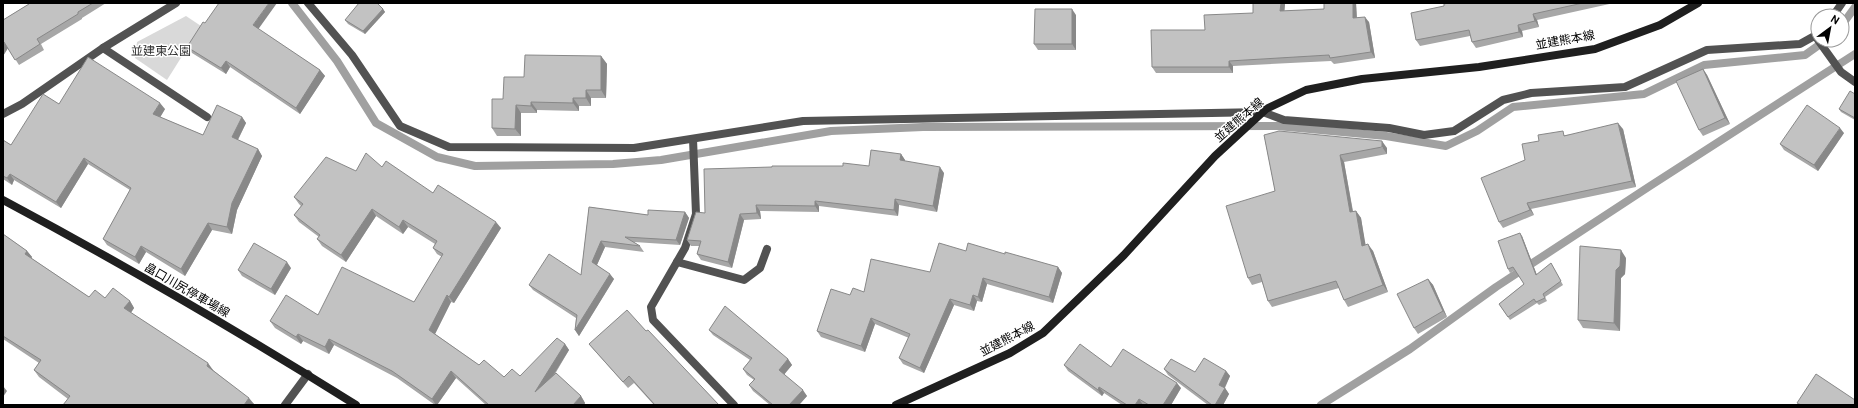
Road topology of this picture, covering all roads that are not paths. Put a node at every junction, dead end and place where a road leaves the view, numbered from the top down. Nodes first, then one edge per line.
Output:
1 (176, 3) edge
2 (308, 3) edge
3 (1698, 3) edge
4 (1810, 40) edge
5 (103, 48) junction
6 (1825, 48) edge
7 (1855, 82) edge
8 (1262, 112) junction
9 (3, 114) edge
10 (207, 117) dead end
11 (693, 138) junction
12 (3, 200) edge
13 (767, 250) dead end
14 (677, 262) junction
15 (308, 374) junction
16 (285, 405) edge
17 (356, 405) edge
18 (734, 405) edge
19 (896, 405) edge

1 - 5 street
2 - 11 street
3 - 8 main road, 並建熊本線
4 - 8 street
5 - 9 street
5 - 10 street
6 - 7 street
8 - 11 street
8 - 19 main road, 並建熊本線
11 - 14 street
12 - 15 main road, 畠口川尻停車場線
13 - 14 street
14 - 18 street
15 - 16 street
15 - 17 main road, 畠口川尻停車場線

